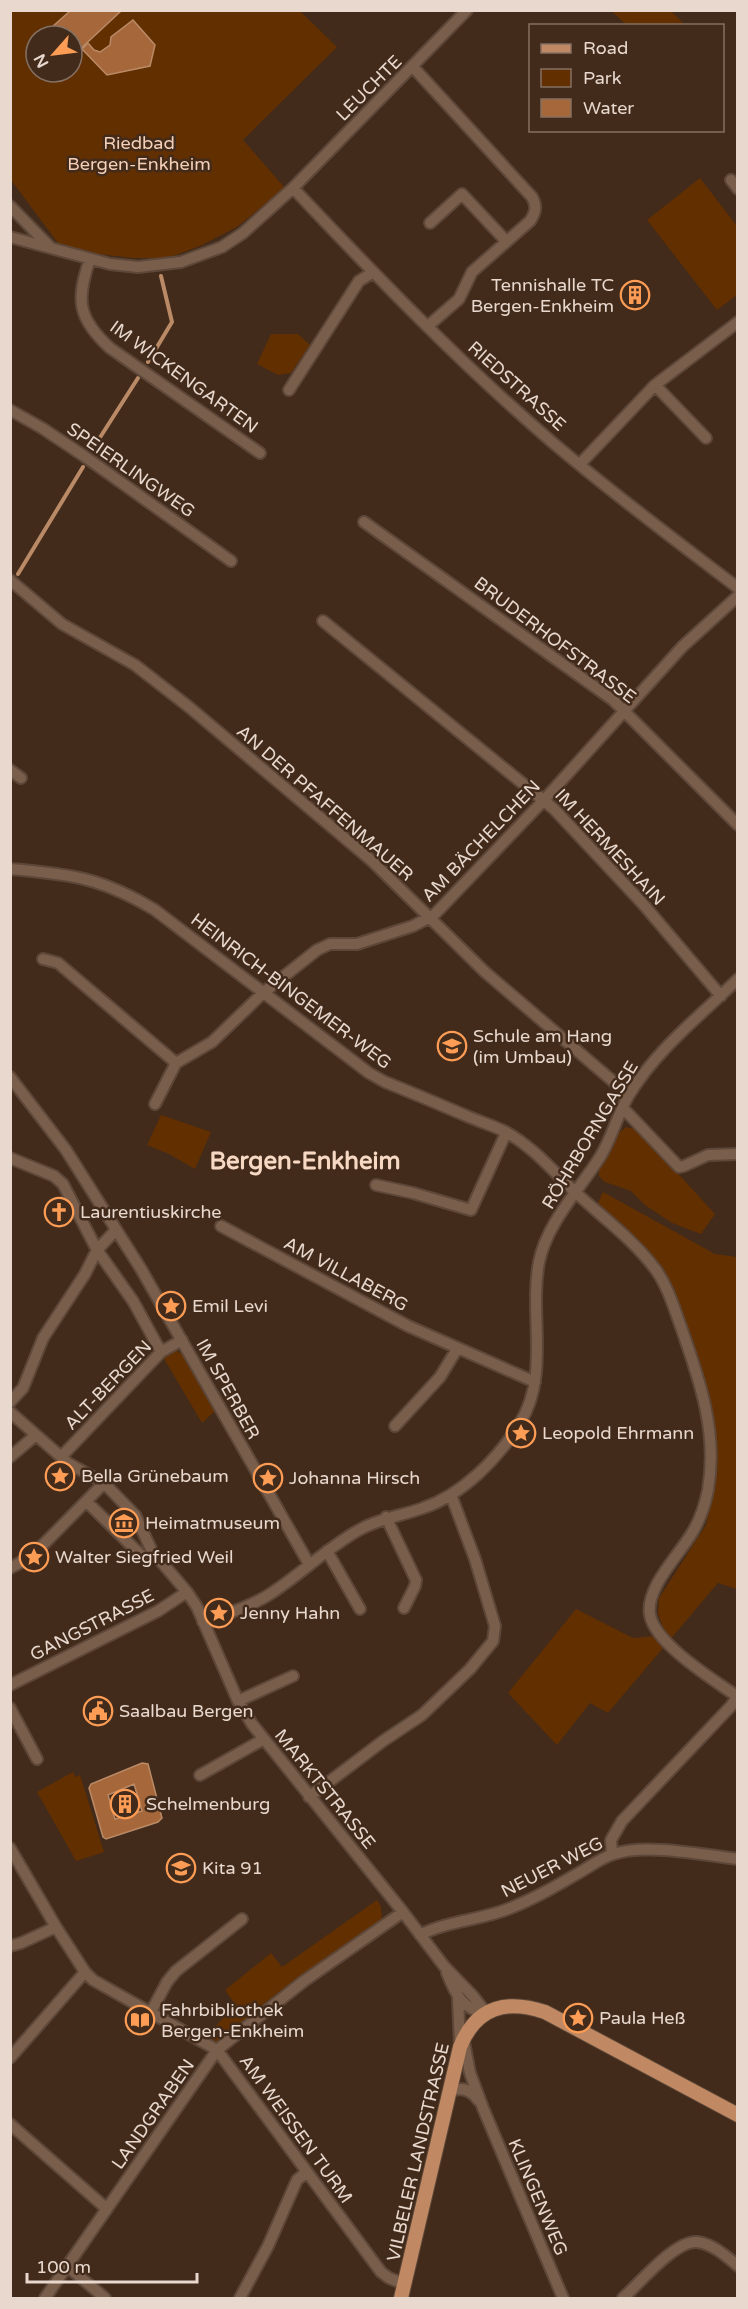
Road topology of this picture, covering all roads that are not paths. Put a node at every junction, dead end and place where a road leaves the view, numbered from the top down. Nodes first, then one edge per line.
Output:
1 (467, 10) edge
2 (413, 67) junction
3 (293, 188) junction
4 (10, 206) edge
5 (430, 224) dead end
6 (10, 237) edge
7 (506, 241) junction
8 (52, 249) junction
9 (90, 259) junction
10 (372, 273) junction
11 (738, 322) edge
12 (428, 326) junction
13 (655, 385) junction
14 (289, 390) dead end
15 (10, 410) edge
16 (706, 438) dead end
17 (260, 453) dead end
18 (580, 464) junction
19 (364, 522) dead end
20 (231, 561) dead end
21 (10, 579) edge
22 (738, 588) edge
23 (738, 596) edge
24 (323, 621) dead end
25 (626, 711) junction
26 (10, 770) edge
27 (21, 778) dead end
28 (544, 800) junction
29 (738, 825) edge
30 (10, 869) edge
31 (429, 917) junction
32 (43, 959) dead end
33 (738, 980) edge
34 (263, 993) junction
35 (721, 996) junction
36 (177, 1063) junction
37 (10, 1077) edge
38 (629, 1095) junction
39 (155, 1104) dead end
40 (622, 1108) junction
41 (507, 1133) junction
42 (738, 1154) edge
43 (10, 1158) edge
44 (376, 1185) dead end
45 (575, 1192) junction
46 (221, 1226) dead end
47 (116, 1230) junction
48 (97, 1250) junction
49 (182, 1340) junction
50 (457, 1349) junction
51 (161, 1352) junction
52 (535, 1382) junction
53 (10, 1402) edge
54 (10, 1412) edge
55 (395, 1426) dead end
56 (36, 1435) junction
57 (10, 1457) edge
58 (61, 1457) junction
59 (104, 1483) junction
60 (452, 1495) junction
61 (87, 1502) junction
62 (386, 1517) junction
63 (152, 1551) junction
64 (327, 1551) junction
65 (309, 1564) junction
66 (10, 1568) edge
67 (187, 1592) junction
68 (404, 1608) dead end
69 (360, 1609) dead end
70 (203, 1622) junction
71 (293, 1676) dead end
72 (10, 1685) edge
73 (737, 1697) edge
74 (238, 1701) junction
75 (10, 1708) edge
76 (264, 1739) junction
77 (37, 1759) dead end
78 (200, 1775) dead end
79 (309, 1797) junction
80 (10, 1848) edge
81 (612, 1854) junction
82 (738, 1859) edge
83 (403, 1911) junction
84 (242, 1919) dead end
85 (56, 1927) junction
86 (420, 1935) junction
87 (10, 1946) edge
88 (444, 1966) junction
89 (85, 1972) junction
90 (458, 1997) junction
91 (151, 2012) junction
92 (486, 2013) junction
93 (462, 2042) junction
94 (217, 2050) junction
95 (10, 2058) edge
96 (450, 2091) junction
97 (483, 2108) junction
98 (738, 2115) edge
99 (10, 2124) edge
100 (307, 2172) junction
101 (107, 2209) junction
102 (67, 2266) junction
103 (738, 2266) edge
104 (404, 2284) junction
105 (45, 2298) edge
106 (105, 2298) edge
107 (240, 2298) edge
108 (401, 2298) edge
109 (563, 2298) edge
110 (623, 2298) edge

1 - 2 street, LEUCHTE
2 - 3 street, LEUCHTE
2 - 7 street
3 - 9 street, LEUCHTE
3 - 10 street, RIEDSTRASSE
4 - 8 street
5 - 7 street
6 - 8 street, LEUCHTE
7 - 12 street
8 - 9 street, LEUCHTE
9 - 17 street, IM WICKENGARTEN
10 - 12 street, RIEDSTRASSE
10 - 14 street
11 - 13 street
12 - 18 street, RIEDSTRASSE
13 - 16 street
13 - 18 street
15 - 20 street, SPEIERLINGWEG
18 - 22 street, RIEDSTRASSE
19 - 25 street, BRUDERHOFSTRASSE
21 - 31 street, AN DER PFAFFENMAUER
23 - 25 street, AM BÄCHELCHEN
24 - 28 street, IM HERMESHAIN
25 - 28 street, AM BÄCHELCHEN
25 - 29 street, BRUDERHOFSTRASSE
26 - 27 street
28 - 31 street, AM BÄCHELCHEN
28 - 35 street, IM HERMESHAIN
30 - 34 street, HEINRICH-BINGEMER-WEG
31 - 34 street, AM BÄCHELCHEN
31 - 38 street, AN DER PFAFFENMAUER
32 - 36 street
33 - 35 street, RÖHRBORNGASSE
34 - 36 street, AM BÄCHELCHEN
34 - 41 street, HEINRICH-BINGEMER-WEG
35 - 38 street, RÖHRBORNGASSE
36 - 39 street
37 - 47 street, IM SPERBER
38 - 40 street, RÖHRBORNGASSE
40 - 42 street
40 - 45 street, RÖHRBORNGASSE
41 - 44 street
41 - 45 street, HEINRICH-BINGEMER-WEG
43 - 48 street
45 - 52 street, RÖHRBORNGASSE
45 - 73 street, HEINRICH-BINGEMER-WEG
46 - 50 street, AM VILLABERG
47 - 48 street
47 - 49 street, IM SPERBER
48 - 51 street
48 - 53 street
49 - 51 street, ALT-BERGEN
49 - 65 street, IM SPERBER
50 - 52 street, AM VILLABERG
50 - 55 street
51 - 58 street, ALT-BERGEN
52 - 60 street, RÖHRBORNGASSE
54 - 56 street, MARKTSTRASSE
56 - 57 street
56 - 58 street, MARKTSTRASSE
58 - 59 street, MARKTSTRASSE
59 - 61 street
59 - 63 street, MARKTSTRASSE
60 - 62 street, RÖHRBORNGASSE
60 - 79 street
61 - 63 street
61 - 66 street
62 - 64 street, RÖHRBORNGASSE
62 - 68 street
63 - 67 street, MARKTSTRASSE
64 - 65 street, RÖHRBORNGASSE
64 - 69 street
65 - 70 street, RÖHRBORNGASSE
67 - 70 street, MARKTSTRASSE
67 - 72 street, GANGSTRASSE
70 - 74 street, MARKTSTRASSE
71 - 74 street
73 - 81 street
74 - 76 street, MARKTSTRASSE
75 - 77 street
76 - 78 street
76 - 79 street, MARKTSTRASSE
79 - 83 street, MARKTSTRASSE
80 - 85 street, AM WEISSEN TURM
81 - 82 street, NEUER WEG
81 - 86 street, NEUER WEG
83 - 86 street, MARKTSTRASSE
83 - 94 street, LANDGRABEN
84 - 91 street
85 - 87 street
85 - 89 street, AM WEISSEN TURM
86 - 88 street, MARKTSTRASSE
88 - 90 street, MARKTSTRASSE
88 - 92 street, MARKTSTRASSE
89 - 91 street, AM WEISSEN TURM
89 - 95 street
90 - 92 street
90 - 93 street, KLINGENWEG
91 - 94 street, AM WEISSEN TURM
92 - 93 main road, VILBELER LANDSTRASSE
92 - 98 main road
93 - 96 main road, VILBELER LANDSTRASSE
93 - 97 street, KLINGENWEG
94 - 100 street, AM WEISSEN TURM
94 - 101 street, LANDGRABEN
96 - 97 street, KLINGENWEG
96 - 104 main road, VILBELER LANDSTRASSE
97 - 109 street, KLINGENWEG
99 - 101 street
100 - 104 street, AM WEISSEN TURM
100 - 107 street
101 - 102 street, LANDGRABEN
102 - 105 street, LANDGRABEN
102 - 106 street
103 - 110 street
104 - 108 main road, VILBELER LANDSTRASSE

